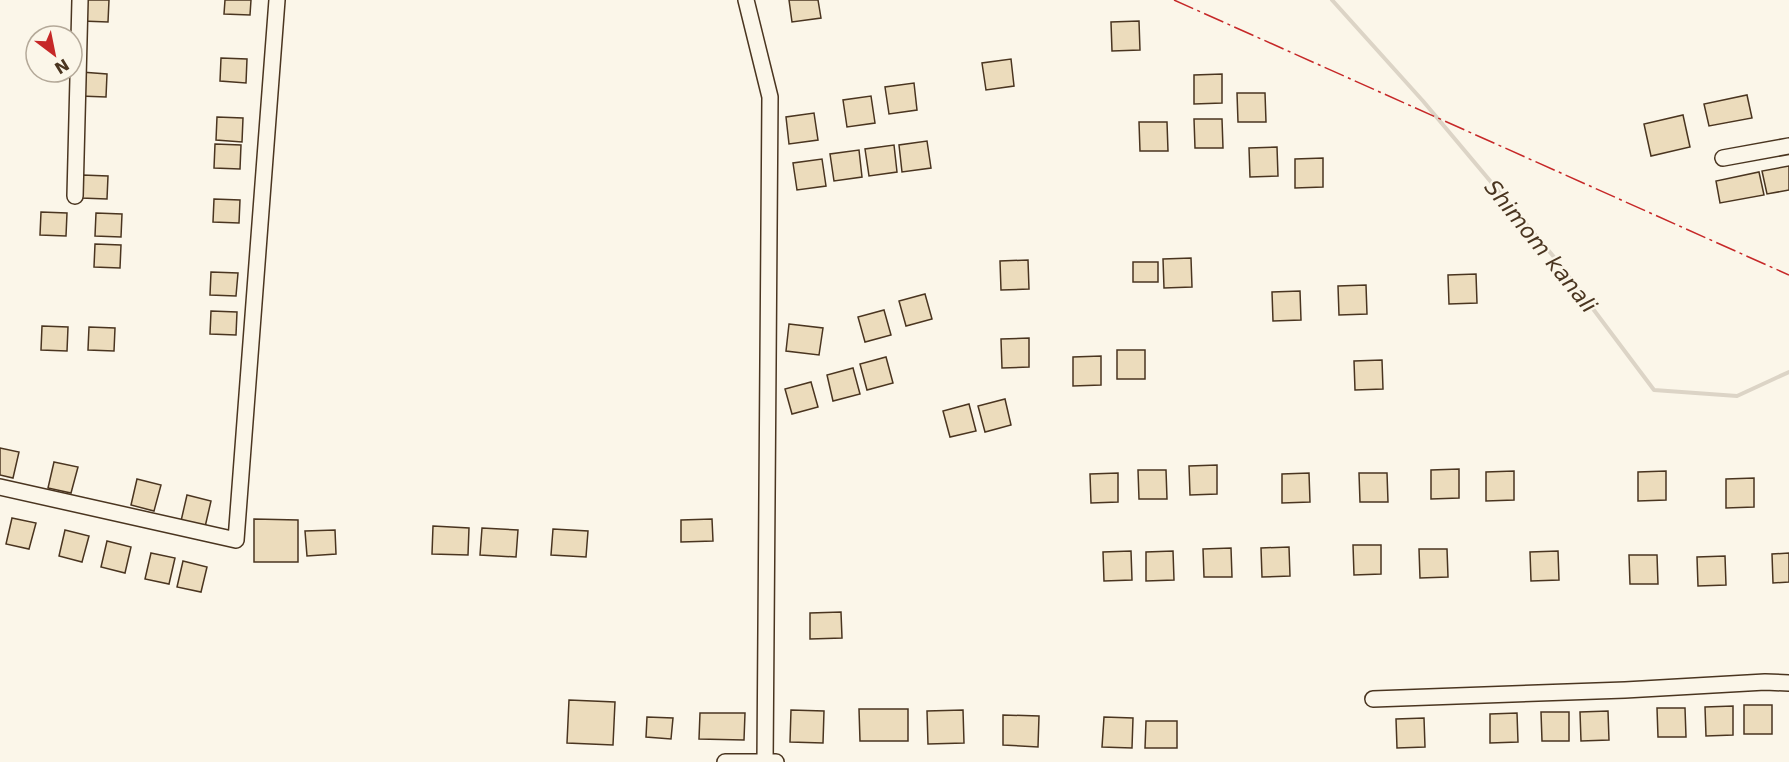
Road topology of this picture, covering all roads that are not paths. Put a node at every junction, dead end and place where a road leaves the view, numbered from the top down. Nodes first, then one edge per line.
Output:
1 (80, 0) edge
2 (277, 0) edge
3 (746, 0) edge
4 (1789, 146) edge
5 (1724, 158) dead end
6 (75, 196) dead end
7 (0, 488) edge
8 (1789, 683) edge
9 (1373, 699) dead end
10 (725, 762) edge
11 (765, 762) edge
12 (776, 762) edge

1 - 6 street
2 - 7 street
3 - 11 street
4 - 5 street
8 - 9 street
10 - 11 street
11 - 12 street

